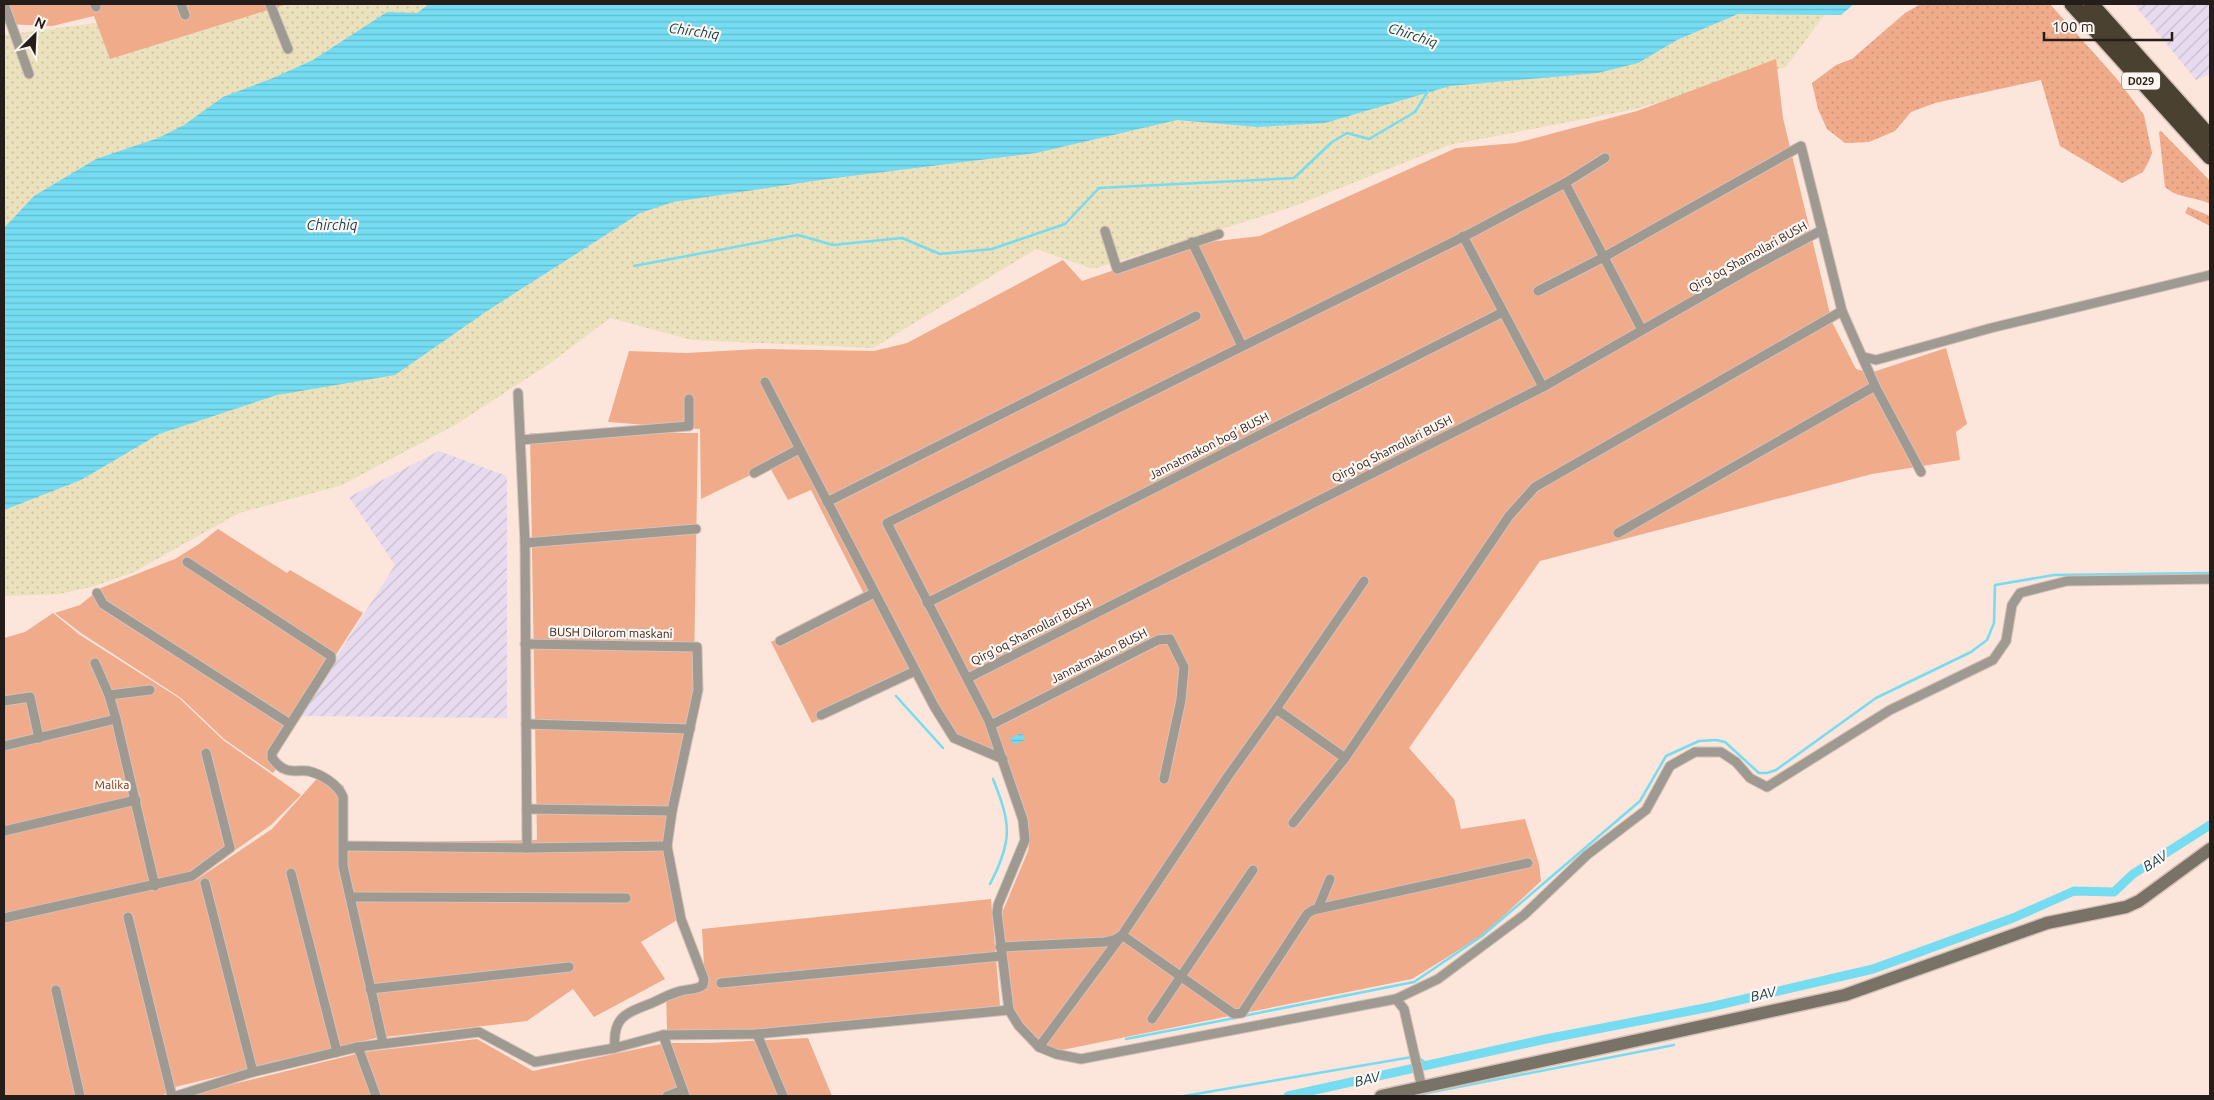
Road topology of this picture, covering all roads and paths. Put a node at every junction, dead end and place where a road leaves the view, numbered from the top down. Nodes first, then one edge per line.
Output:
1 (4, 4) edge
2 (181, 4) edge
3 (270, 4) edge
4 (2072, 4) edge
5 (2091, 4) edge
6 (185, 15) dead end
7 (288, 49) dead end
8 (29, 74) dead end
9 (2210, 137) edge
10 (1605, 158) dead end
11 (2210, 158) edge
12 (1565, 183) junction
13 (1822, 230) junction
14 (1105, 231) dead end
15 (1219, 234) dead end
16 (1463, 236) junction
17 (1192, 242) junction
18 (1604, 257) junction
19 (2210, 275) edge
20 (1538, 291) dead end
21 (1842, 311) junction
22 (1503, 312) junction
23 (1196, 316) dead end
24 (1642, 330) junction
25 (1242, 346) junction
26 (1864, 357) junction
27 (765, 382) dead end
28 (1875, 386) junction
29 (1543, 387) junction
30 (518, 393) dead end
31 (689, 399) dead end
32 (521, 440) junction
33 (799, 449) junction
34 (1921, 472) dead end
35 (754, 473) dead end
36 (827, 502) junction
37 (696, 529) dead end
38 (1618, 534) dead end
39 (525, 543) junction
40 (187, 562) dead end
41 (2210, 579) edge
42 (1364, 581) dead end
43 (97, 593) dead end
44 (874, 593) junction
45 (927, 604) junction
46 (780, 641) dead end
47 (526, 644) junction
48 (95, 664) dead end
49 (915, 671) junction
50 (968, 678) junction
51 (150, 690) dead end
52 (109, 695) junction
53 (4, 701) edge
54 (1276, 709) junction
55 (821, 715) dead end
56 (116, 719) junction
57 (290, 724) junction
58 (526, 724) junction
59 (991, 725) junction
60 (690, 729) junction
61 (39, 738) junction
62 (4, 746) edge
63 (206, 754) dead end
64 (1345, 758) junction
65 (1002, 759) junction
66 (1164, 779) dead end
67 (136, 800) junction
68 (527, 810) junction
69 (672, 811) junction
70 (1293, 823) dead end
71 (4, 831) edge
72 (344, 846) junction
73 (667, 846) junction
74 (527, 848) junction
75 (2210, 849) edge
76 (1528, 863) dead end
77 (1253, 870) dead end
78 (291, 873) dead end
79 (1330, 879) dead end
80 (205, 883) dead end
81 (155, 886) junction
82 (350, 897) junction
83 (626, 898) dead end
84 (1318, 908) junction
85 (128, 917) dead end
86 (4, 918) edge
87 (1122, 935) junction
88 (1001, 952) junction
89 (570, 967) dead end
90 (1181, 978) junction
91 (721, 983) dead end
92 (370, 989) junction
93 (56, 990) dead end
94 (1396, 999) junction
95 (1009, 1010) junction
96 (1242, 1013) junction
97 (1152, 1019) dead end
98 (1244, 1028) junction
99 (757, 1034) junction
100 (663, 1035) junction
101 (383, 1043) junction
102 (358, 1047) junction
103 (1039, 1047) junction
104 (615, 1048) junction
105 (337, 1052) junction
106 (253, 1072) junction
107 (1421, 1082) junction
108 (684, 1093) edge
109 (80, 1096) edge
110 (175, 1096) edge
111 (376, 1096) edge
112 (667, 1096) edge
113 (783, 1096) edge
114 (1381, 1096) edge

1 - 8 street
2 - 6 street
3 - 7 street
4 - 11 highway, D029
5 - 9 highway, D029
10 - 12 street
12 - 16 street
12 - 18 street
13 - 18 street
13 - 21 street
13 - 24 street, Qirg'oq Shamollari BUSH
14 - 17 street
15 - 17 street
16 - 22 street
16 - 25 street
17 - 25 street
18 - 20 street
18 - 24 street
19 - 26 street
21 - 26 street
21 - 64 street
22 - 29 street
22 - 45 street, Jannatmakon bog' BUSH
23 - 36 street
24 - 29 street, Qirg'oq Shamollari BUSH
25 - 45 street
26 - 28 street
27 - 33 street
28 - 34 street
28 - 38 street
29 - 50 street, Qirg'oq Shamollari BUSH
30 - 32 street
31 - 32 street
32 - 39 street
33 - 35 street
33 - 36 street
36 - 44 street
37 - 39 street
39 - 47 street
40 - 57 street
41 - 94 street
42 - 54 street
43 - 57 street
44 - 46 street
44 - 49 street
45 - 50 street
47 - 58 street
47 - 60 street, BUSH Dilorom maskani
48 - 52 street
49 - 55 street
49 - 65 street
50 - 59 street
51 - 52 street
52 - 56 street
53 - 61 street
54 - 64 street
54 - 87 street
56 - 61 street
56 - 67 street
57 - 72 street
58 - 60 street
58 - 68 street
59 - 65 street
59 - 66 street, Jannatmakon BUSH
60 - 69 street
61 - 62 street
63 - 81 street
64 - 70 street
65 - 88 street
67 - 71 street
67 - 81 street
68 - 69 street
68 - 74 street
69 - 73 street
72 - 74 street
72 - 82 street
73 - 74 street
73 - 104 street
75 - 107 street
76 - 84 street
77 - 90 street
78 - 105 street
79 - 84 street
80 - 106 street
81 - 86 street
82 - 83 street
82 - 92 street
84 - 96 street
85 - 110 street
87 - 88 street
87 - 90 street
87 - 103 street
88 - 91 street
88 - 95 street
89 - 92 street
90 - 96 street
90 - 97 street
92 - 101 street
93 - 109 street
94 - 98 street
94 - 107 street
95 - 99 street
95 - 103 street
96 - 98 street
98 - 103 street
99 - 100 street
99 - 113 street
100 - 104 street
100 - 108 street
101 - 102 street
101 - 104 street
102 - 105 street
102 - 111 street
105 - 106 street
106 - 110 street
107 - 114 street
108 - 112 street

